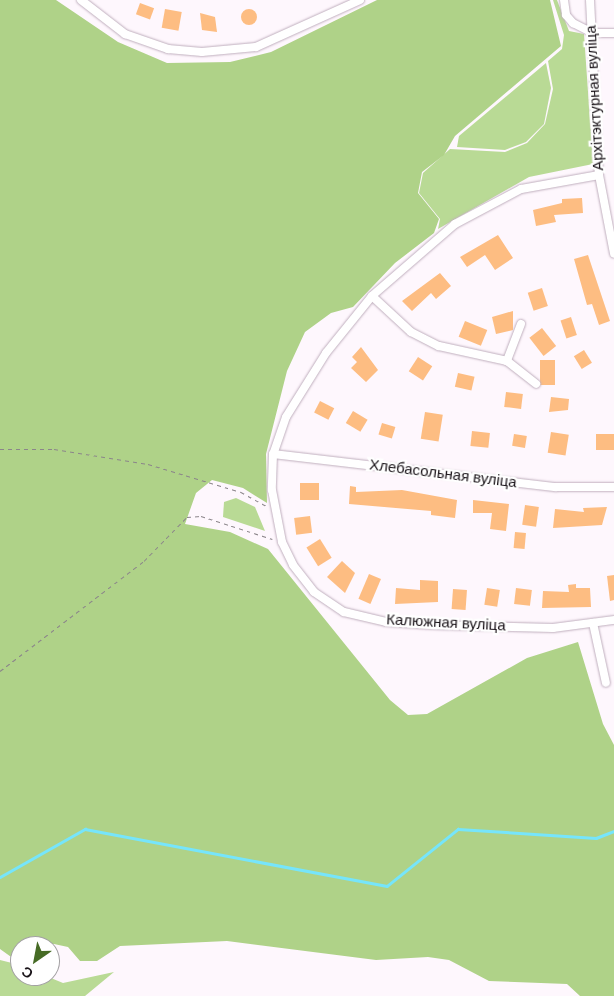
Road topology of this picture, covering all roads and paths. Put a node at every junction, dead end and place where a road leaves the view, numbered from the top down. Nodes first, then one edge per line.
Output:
1 (81, 0) edge
2 (360, 0) edge
3 (564, 0) edge
4 (590, 0) edge
5 (593, 33) junction
6 (614, 33) edge
7 (599, 175) junction
8 (614, 254) edge
9 (372, 296) junction
10 (521, 324) dead end
11 (507, 361) junction
12 (536, 384) dead end
13 (0, 449) edge
14 (273, 454) junction
15 (614, 487) edge
16 (275, 511) junction
17 (282, 542) junction
18 (614, 620) edge
19 (594, 623) junction
20 (0, 671) edge
21 (606, 683) dead end

1 - 2 street
3 - 5 street
4 - 5 street, Архітэктурная вуліца
5 - 6 street
5 - 7 street, Архітэктурная вуліца
7 - 8 street, Архітэктурная вуліца
7 - 9 street, Калюжная вуліца
9 - 11 street
9 - 14 street, Калюжная вуліца
10 - 11 street
11 - 12 street
13 - 16 path
14 - 15 street, Хлебасольная вуліца
14 - 16 street, Калюжная вуліца
16 - 17 street, Калюжная вуліца
17 - 19 street, Калюжная вуліца
17 - 20 path
18 - 19 street, Калюжная вуліца
19 - 21 street

